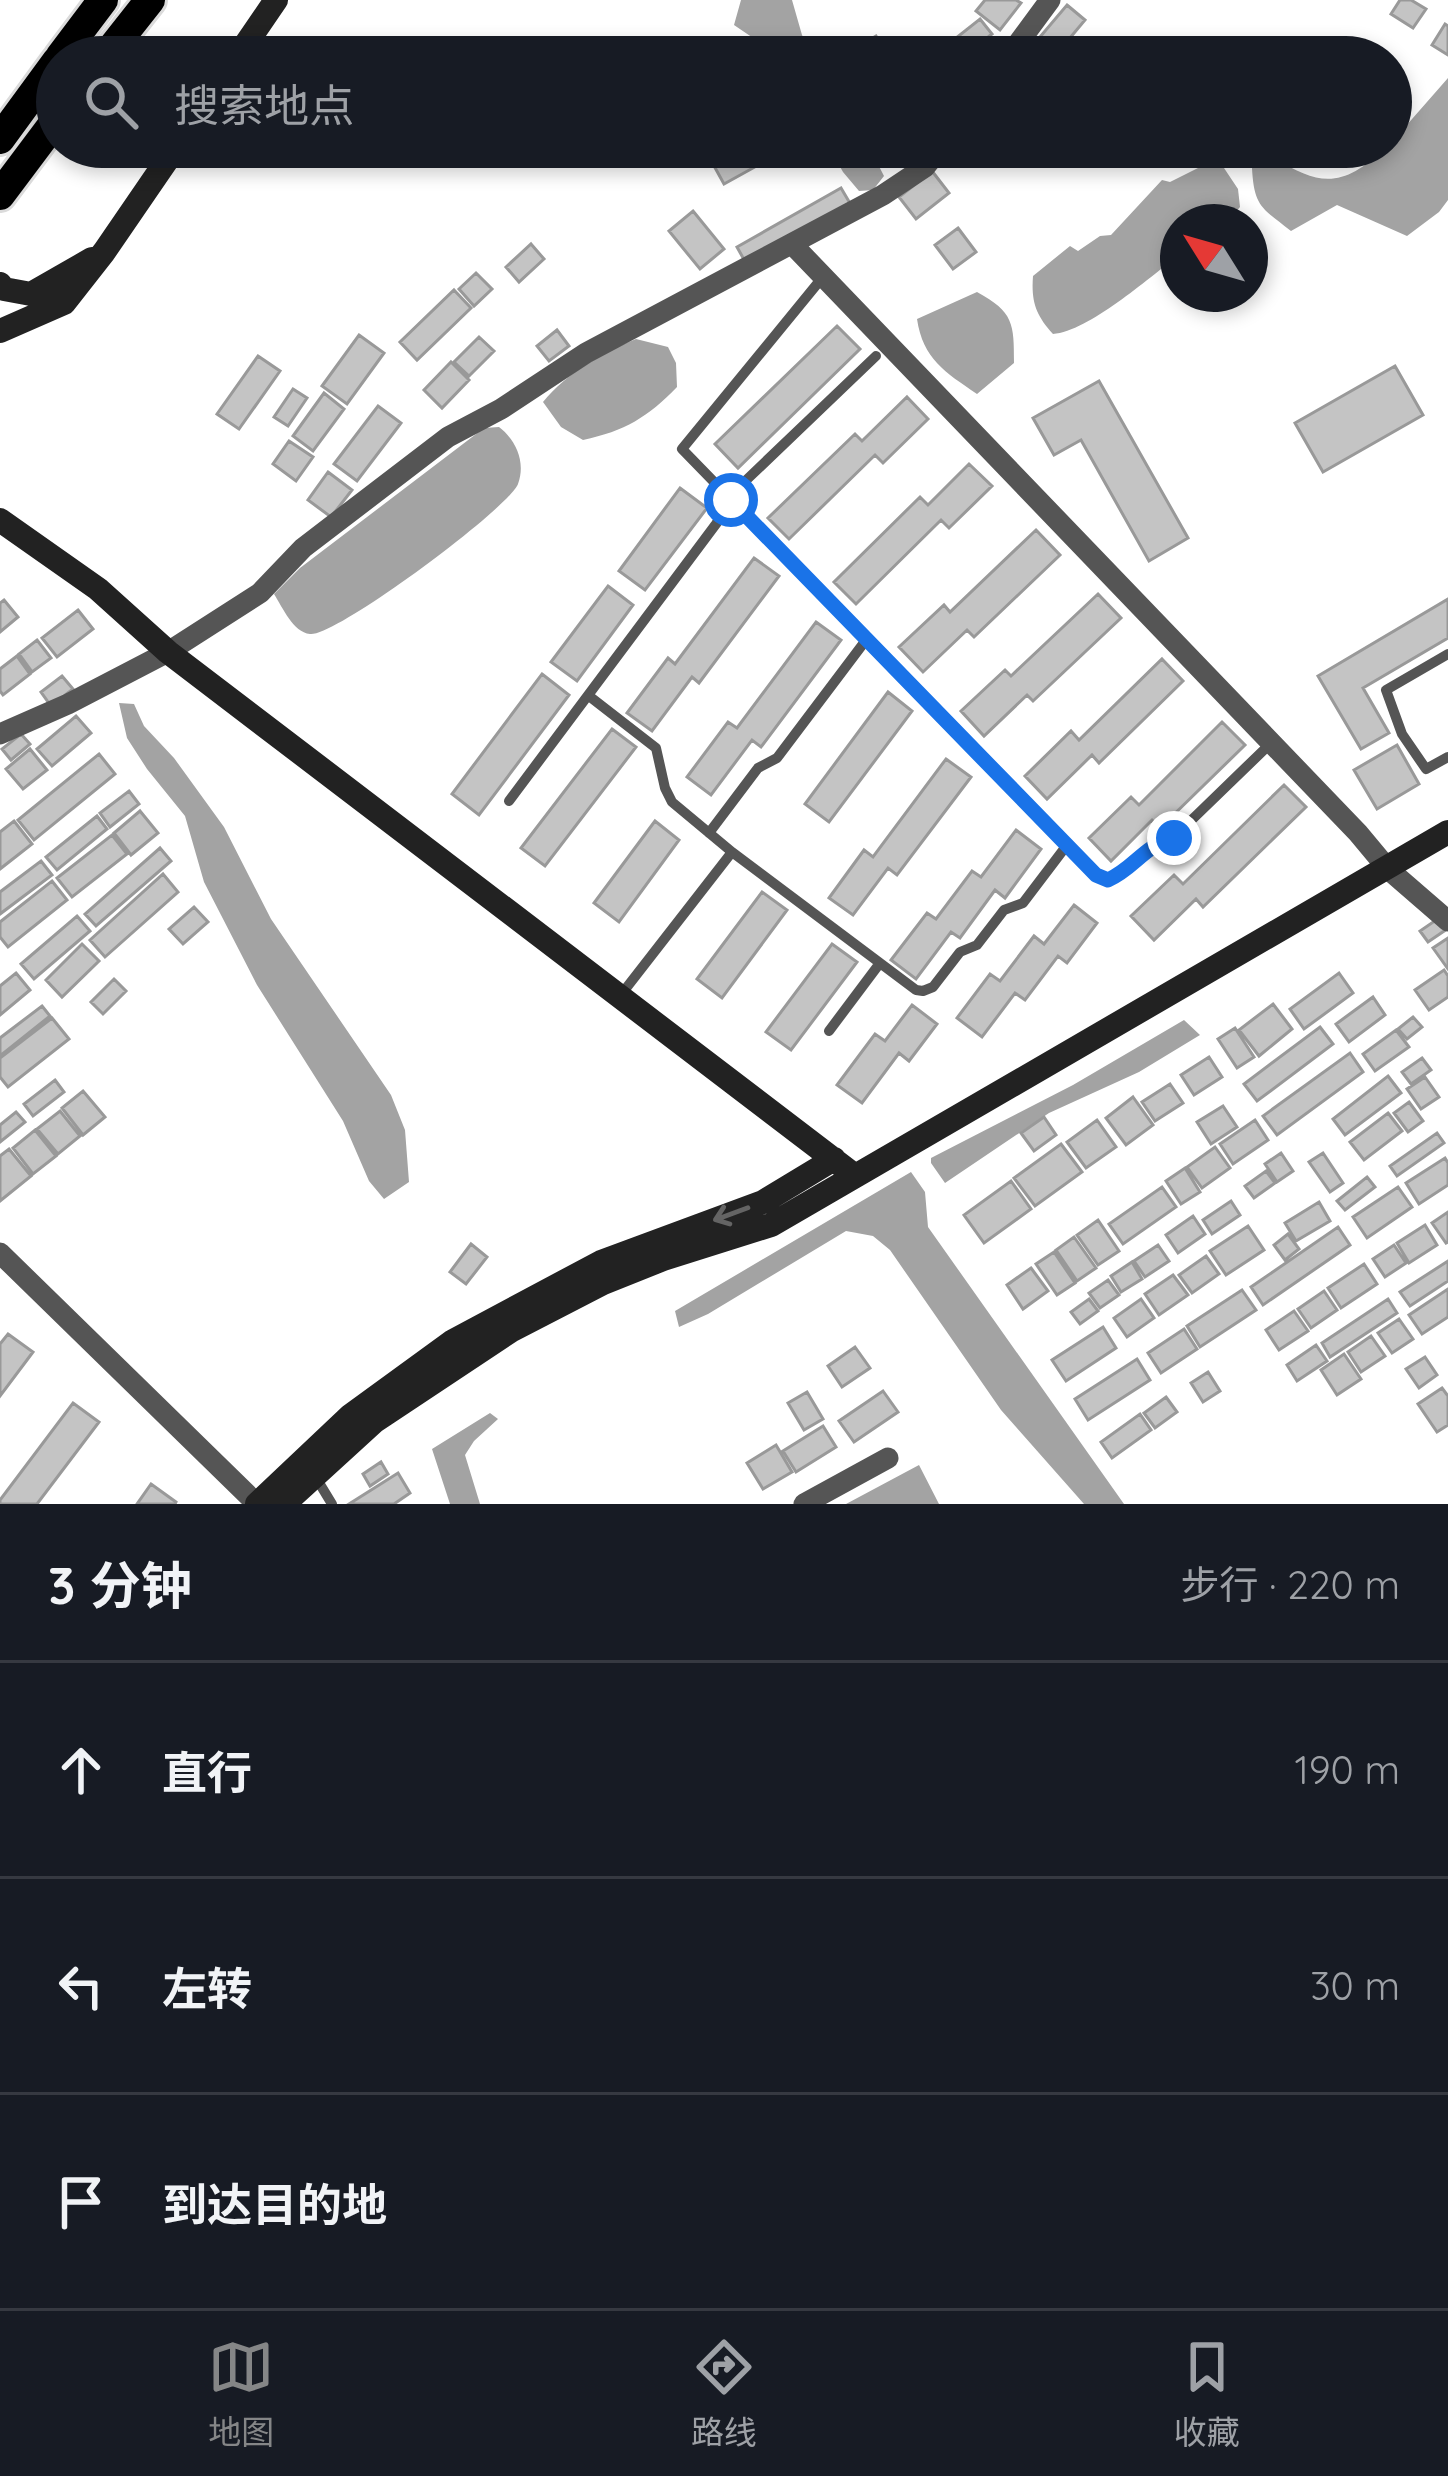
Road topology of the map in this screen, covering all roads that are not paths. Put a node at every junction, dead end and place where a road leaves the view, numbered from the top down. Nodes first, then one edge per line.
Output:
1 (104, 0) edge
2 (150, 0) edge
3 (276, 0) edge
4 (1050, 0) edge
5 (76, 36) edge
6 (122, 36) edge
7 (251, 36) edge
8 (1023, 36) edge
9 (36, 89) edge
10 (0, 139) edge
11 (36, 147) edge
12 (162, 168) edge
13 (922, 168) edge
14 (0, 195) edge
15 (792, 244) junction
16 (104, 252) junction
17 (822, 278) junction
18 (0, 284) edge
19 (0, 332) edge
20 (876, 356) dead end
21 (731, 500) junction
22 (0, 520) edge
23 (866, 640) junction
24 (168, 652) junction
25 (1448, 654) edge
26 (589, 696) junction
27 (0, 734) edge
28 (1270, 742) junction
29 (1448, 757) edge
30 (509, 801) dead end
31 (1448, 832) edge
32 (709, 833) junction
33 (1067, 845) junction
34 (732, 852) junction
35 (1388, 869) junction
36 (1448, 921) edge
37 (880, 963) junction
38 (620, 996) junction
39 (829, 1031) dead end
40 (844, 1167) junction
41 (0, 1253) edge
42 (888, 1458) dead end
43 (314, 1475) junction
44 (256, 1504) edge
45 (284, 1504) edge
46 (332, 1504) edge
47 (804, 1504) edge

1 - 5 main road
2 - 6 main road
3 - 7 street
4 - 8 street
9 - 10 main road
11 - 14 main road
12 - 16 street
13 - 15 street
15 - 17 street
15 - 24 street
16 - 18 street
16 - 19 street
17 - 21 lane
17 - 28 street
20 - 21 lane
21 - 23 lane
21 - 26 lane
22 - 24 street
23 - 32 lane
23 - 33 lane
24 - 27 street
24 - 38 street
25 - 29 lane
26 - 30 lane
26 - 32 lane
28 - 33 lane
28 - 35 street
31 - 35 street
32 - 34 lane
33 - 37 lane
34 - 37 lane
34 - 38 lane
35 - 36 street
35 - 40 street
37 - 39 lane
38 - 40 street
40 - 43 street
40 -> 44 street
41 - 44 street
42 - 47 street
43 - 45 street
43 - 46 lane

